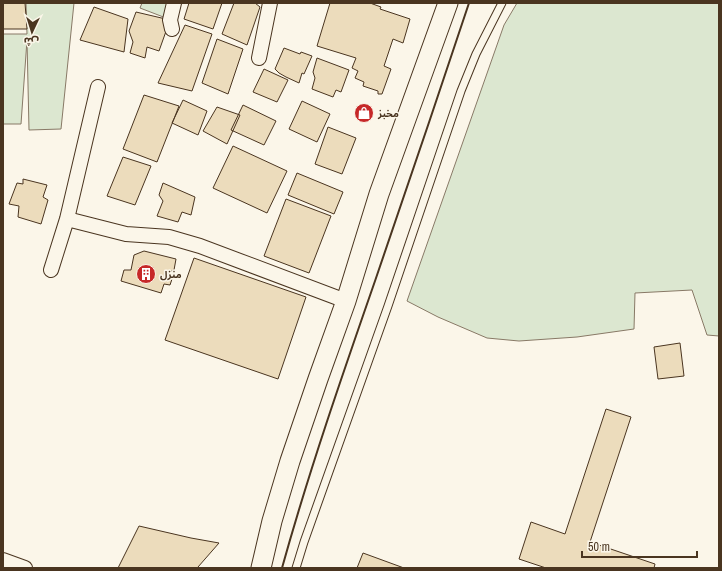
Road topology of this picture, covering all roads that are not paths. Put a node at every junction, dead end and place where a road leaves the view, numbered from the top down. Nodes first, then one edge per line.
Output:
1 (174, 3) edge
2 (270, 3) edge
3 (448, 3) edge
4 (502, 3) edge
5 (172, 29) dead end
6 (259, 58) dead end
7 (98, 87) dead end
8 (67, 219) junction
9 (51, 270) dead end
10 (346, 301) junction
11 (3, 560) edge
12 (25, 568) edge
13 (262, 568) edge
14 (296, 568) edge

1 - 5 street
2 - 6 street
3 - 10 main road
4 - 14 lane
7 - 8 street
8 - 9 street
8 - 10 street
10 - 13 main road
11 - 12 street

